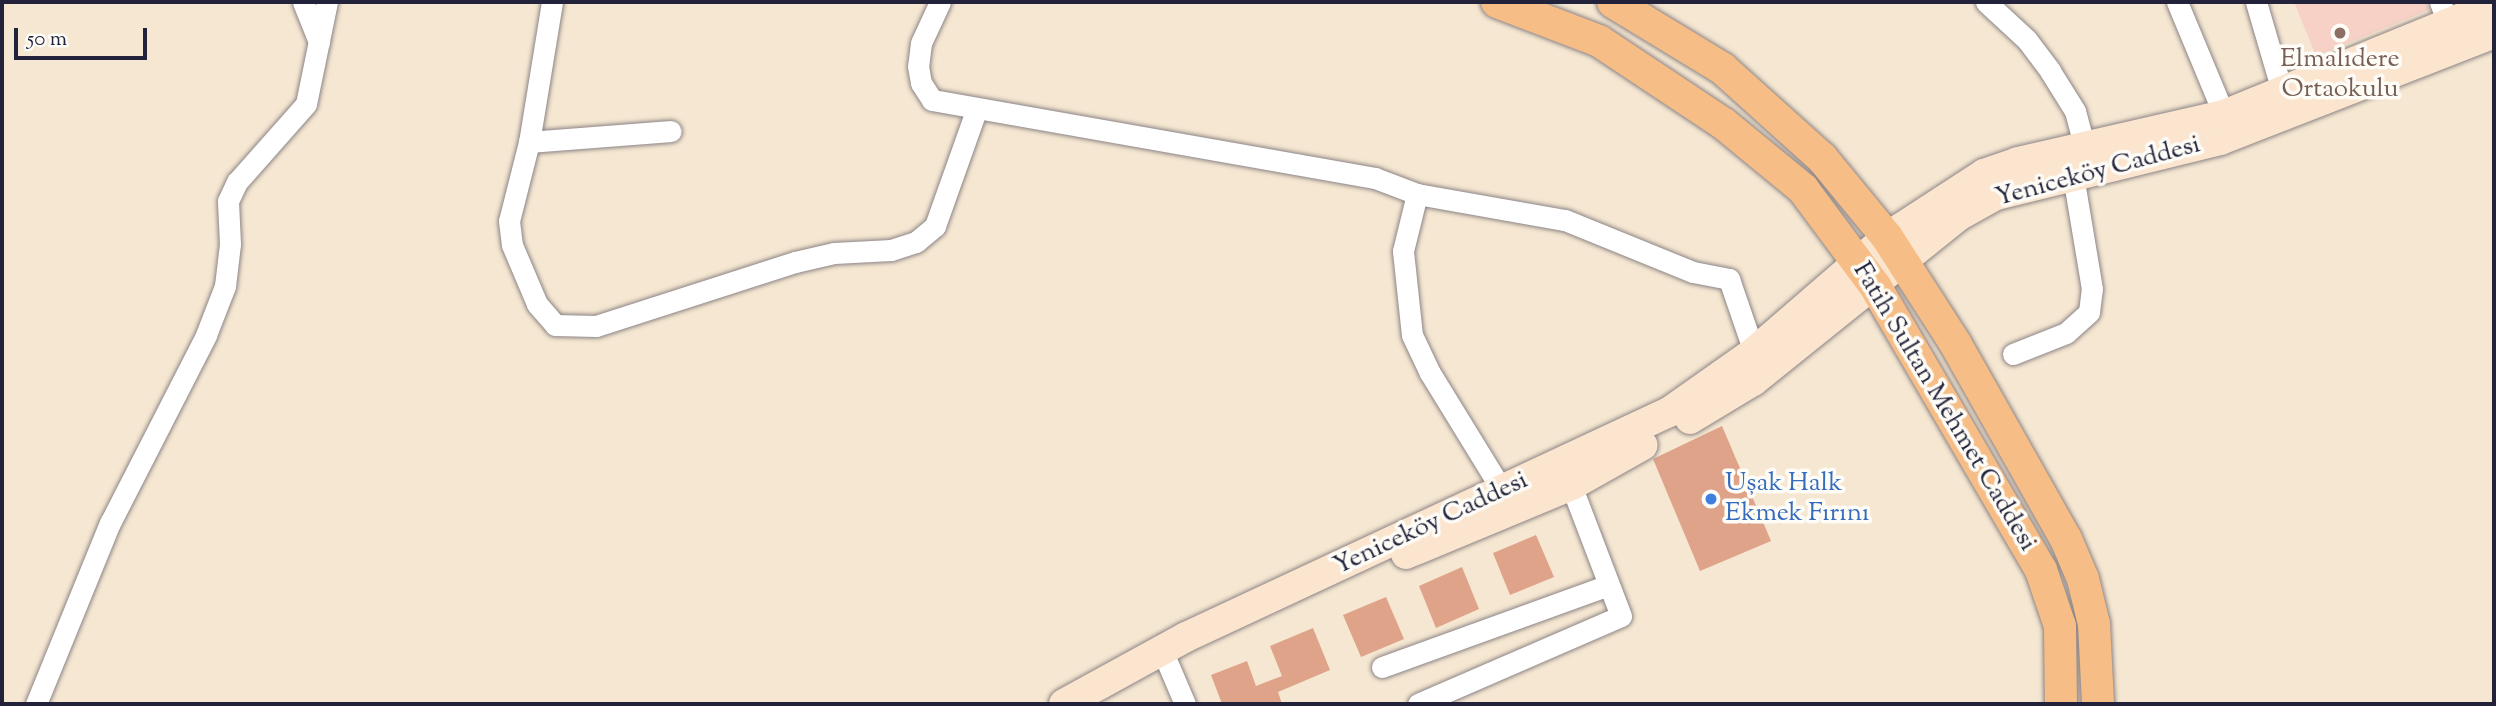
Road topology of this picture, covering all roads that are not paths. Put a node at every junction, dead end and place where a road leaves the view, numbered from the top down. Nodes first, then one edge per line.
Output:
1 (303, 2) edge
2 (327, 2) edge
3 (551, 2) edge
4 (940, 2) edge
5 (1497, 2) edge
6 (1613, 2) edge
7 (1986, 2) edge
8 (2177, 2) edge
9 (2256, 2) edge
10 (2494, 5) edge
11 (2444, 13) edge
12 (2494, 33) edge
13 (319, 45) junction
14 (2283, 91) junction
15 (976, 111) junction
16 (2224, 115) junction
17 (671, 131) dead end
18 (529, 142) junction
19 (2079, 162) junction
20 (1417, 194) junction
21 (1895, 250) junction
22 (1867, 274) junction
23 (1754, 352) junction
24 (2013, 354) dead end
25 (1567, 474) junction
26 (1502, 490) junction
27 (1313, 579) junction
28 (1608, 585) junction
29 (1162, 650) junction
30 (1382, 667) dead end
31 (36, 704) edge
32 (1063, 704) edge
33 (1185, 704) edge
34 (1418, 704) edge
35 (2061, 704) edge
36 (2098, 704) edge

1 - 13 street
2 - 13 street
3 - 18 street
4 - 15 street
5 - 22 main road, Fatih Sultan Mehmet Caddesi
6 - 21 main road, Fatih Sultan Mehmet Caddesi
7 - 19 street
8 - 16 street
9 - 14 street
10 - 11 street, Yeniceköy Caddesi
11 - 14 street, Yeniceköy Caddesi
12 - 19 street, Yeniceköy Caddesi
13 - 31 street
14 - 16 street, Yeniceköy Caddesi
15 - 18 street
15 - 20 street
16 - 19 street, Yeniceköy Caddesi
17 - 18 street
19 - 21 street, Yeniceköy Caddesi
19 - 24 street
20 - 23 street
20 - 26 street
21 - 22 street, Yeniceköy Caddesi
21 - 36 main road, Fatih Sultan Mehmet Caddesi
22 - 23 street, Yeniceköy Caddesi
22 - 25 street, Yeniceköy Caddesi
22 - 35 main road, Fatih Sultan Mehmet Caddesi
23 - 25 street, Yeniceköy Caddesi
25 - 26 street, Yeniceköy Caddesi
25 - 27 street, Yeniceköy Caddesi
25 - 28 street
26 - 27 street, Yeniceköy Caddesi
27 - 29 street
28 - 30 street
28 - 34 street
29 - 32 street
29 - 33 street

